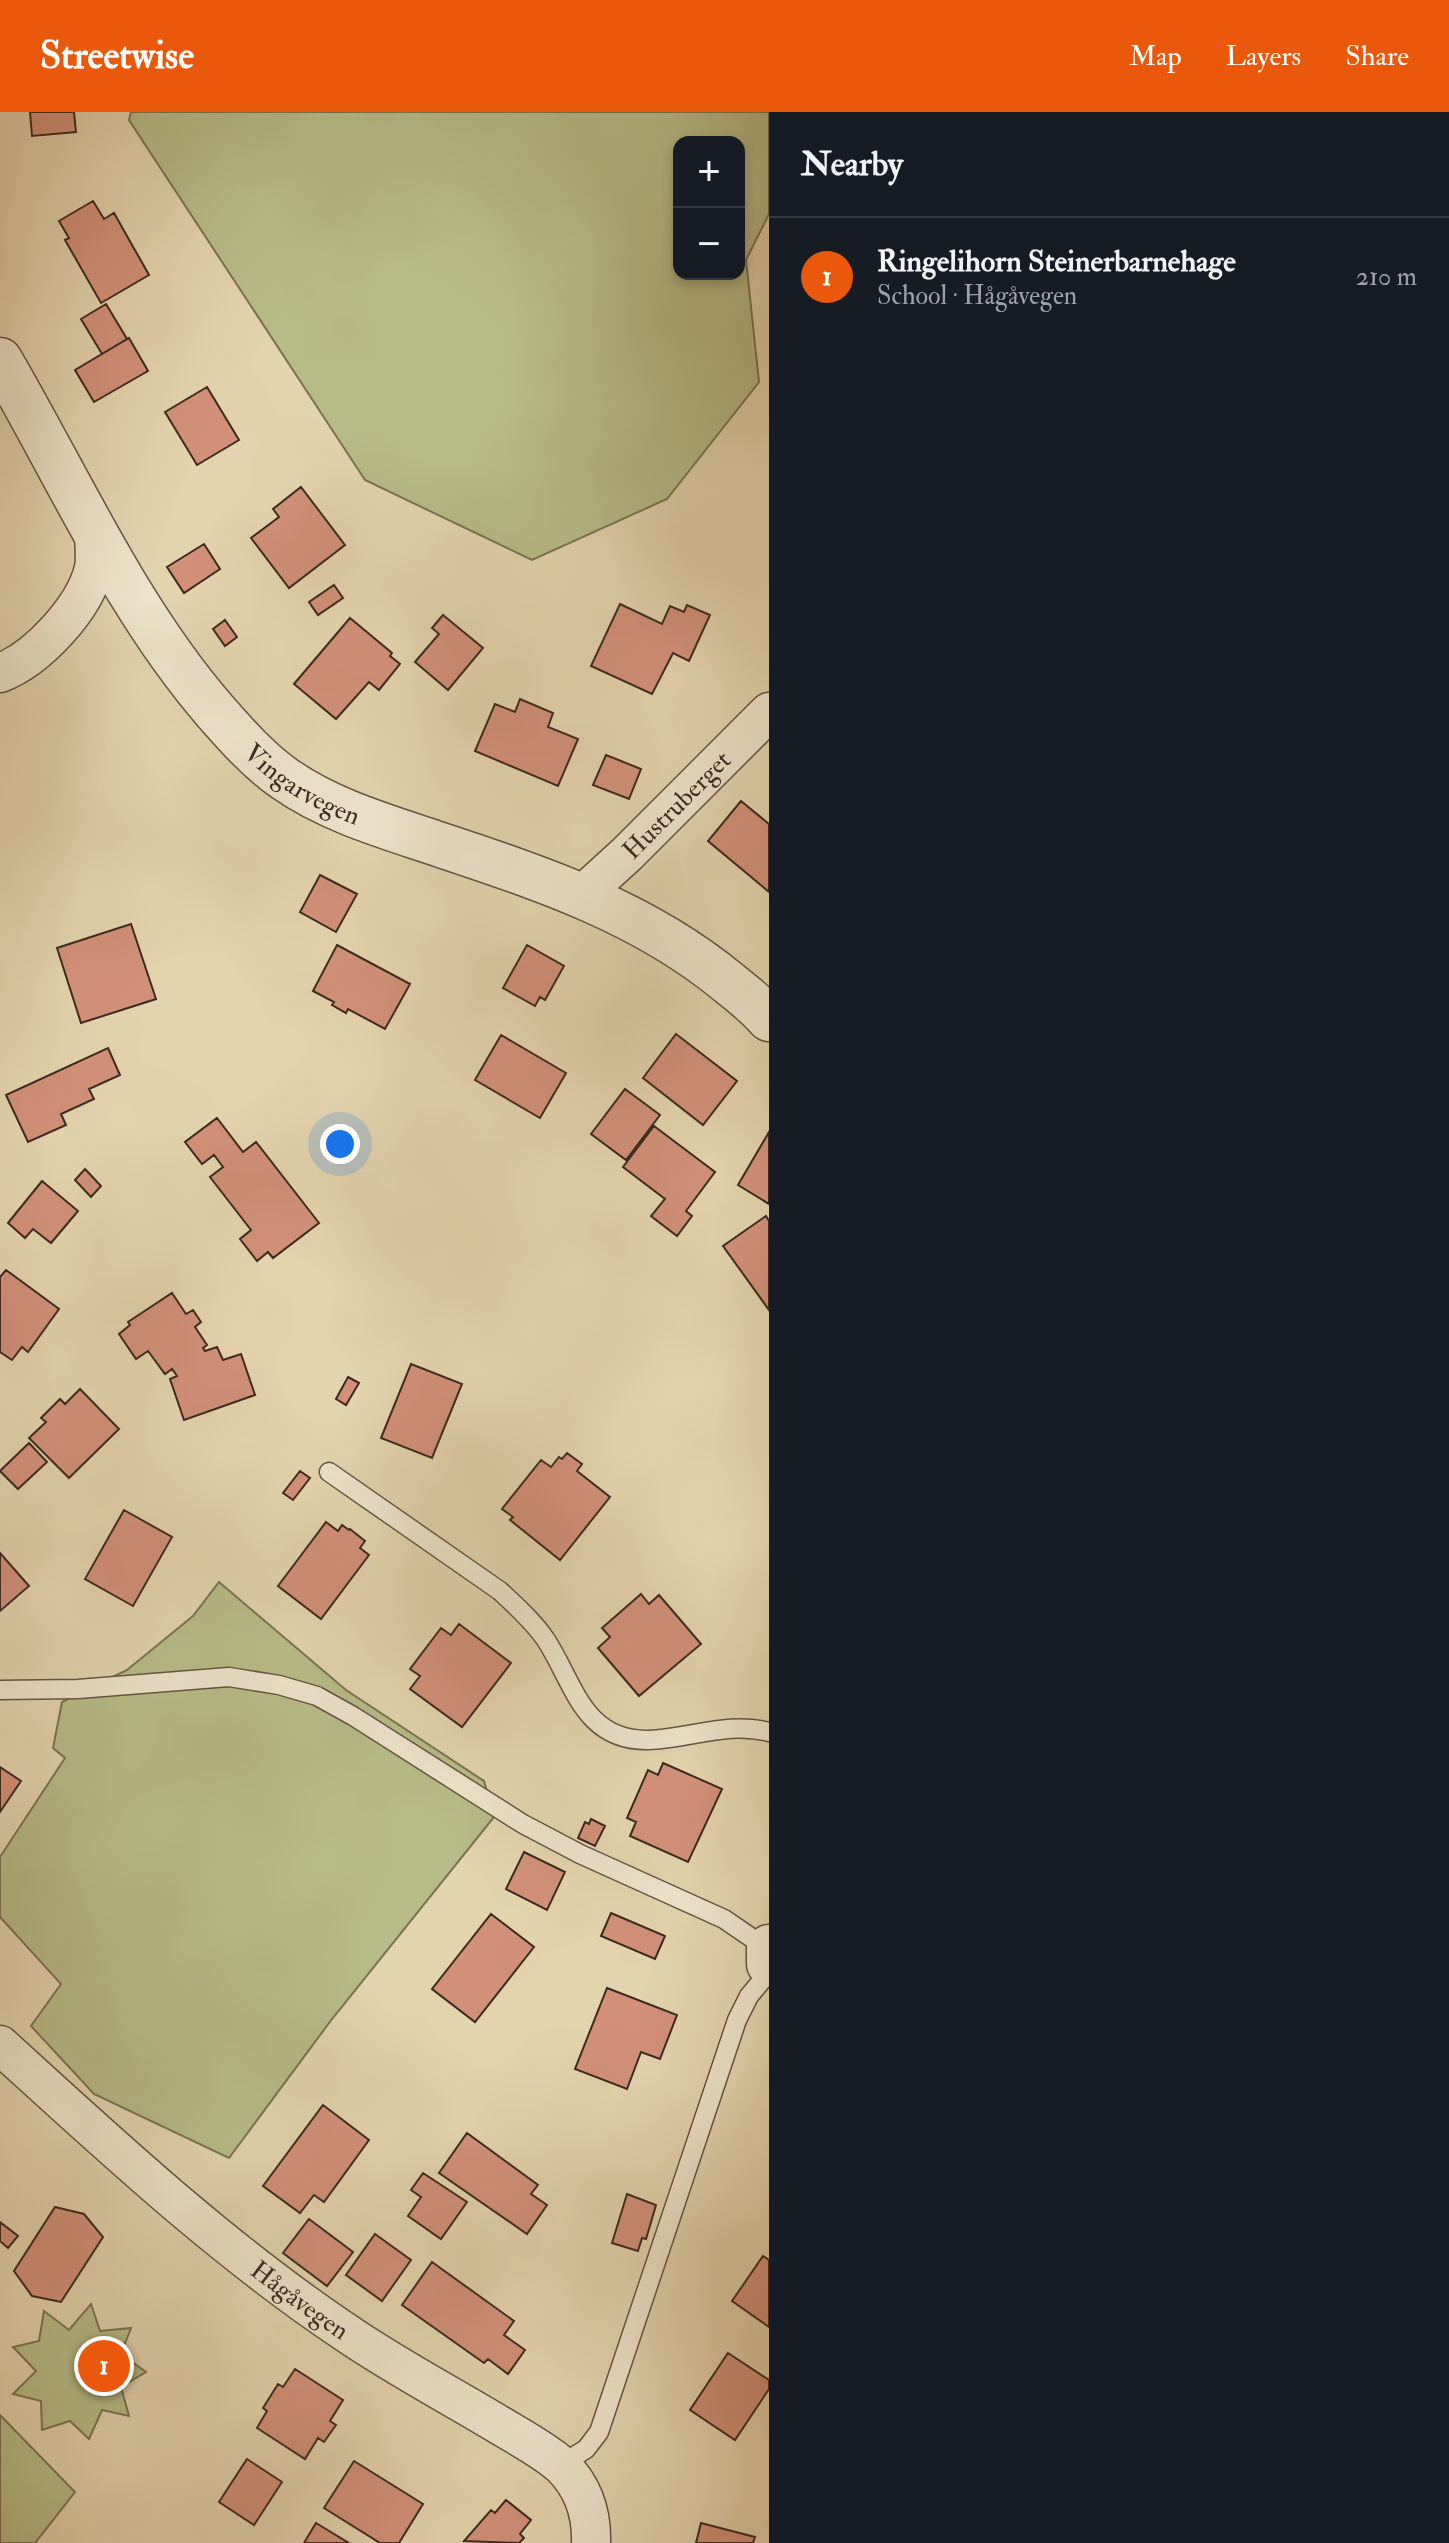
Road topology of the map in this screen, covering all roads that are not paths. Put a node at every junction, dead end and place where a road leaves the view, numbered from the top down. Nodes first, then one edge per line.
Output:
1 (0, 360) edge
2 (94, 531) junction
3 (0, 673) edge
4 (769, 712) edge
5 (581, 896) junction
6 (769, 1019) edge
7 (329, 1472) dead end
8 (0, 1690) edge
9 (769, 1732) edge
10 (769, 1948) edge
11 (769, 1964) edge
12 (769, 1972) edge
13 (0, 2045) edge
14 (560, 2465) junction
15 (595, 2538) edge

1 - 2 street, Vingarvegen
2 - 3 street
2 - 5 street, Vingarvegen
4 - 5 street, Hustruberget
5 - 6 street, Vingarvegen
7 - 9 lane
8 - 10 lane
10 - 11 street
12 - 14 lane
13 - 14 street, Hågåvegen
14 - 15 street, Hågåvegen

